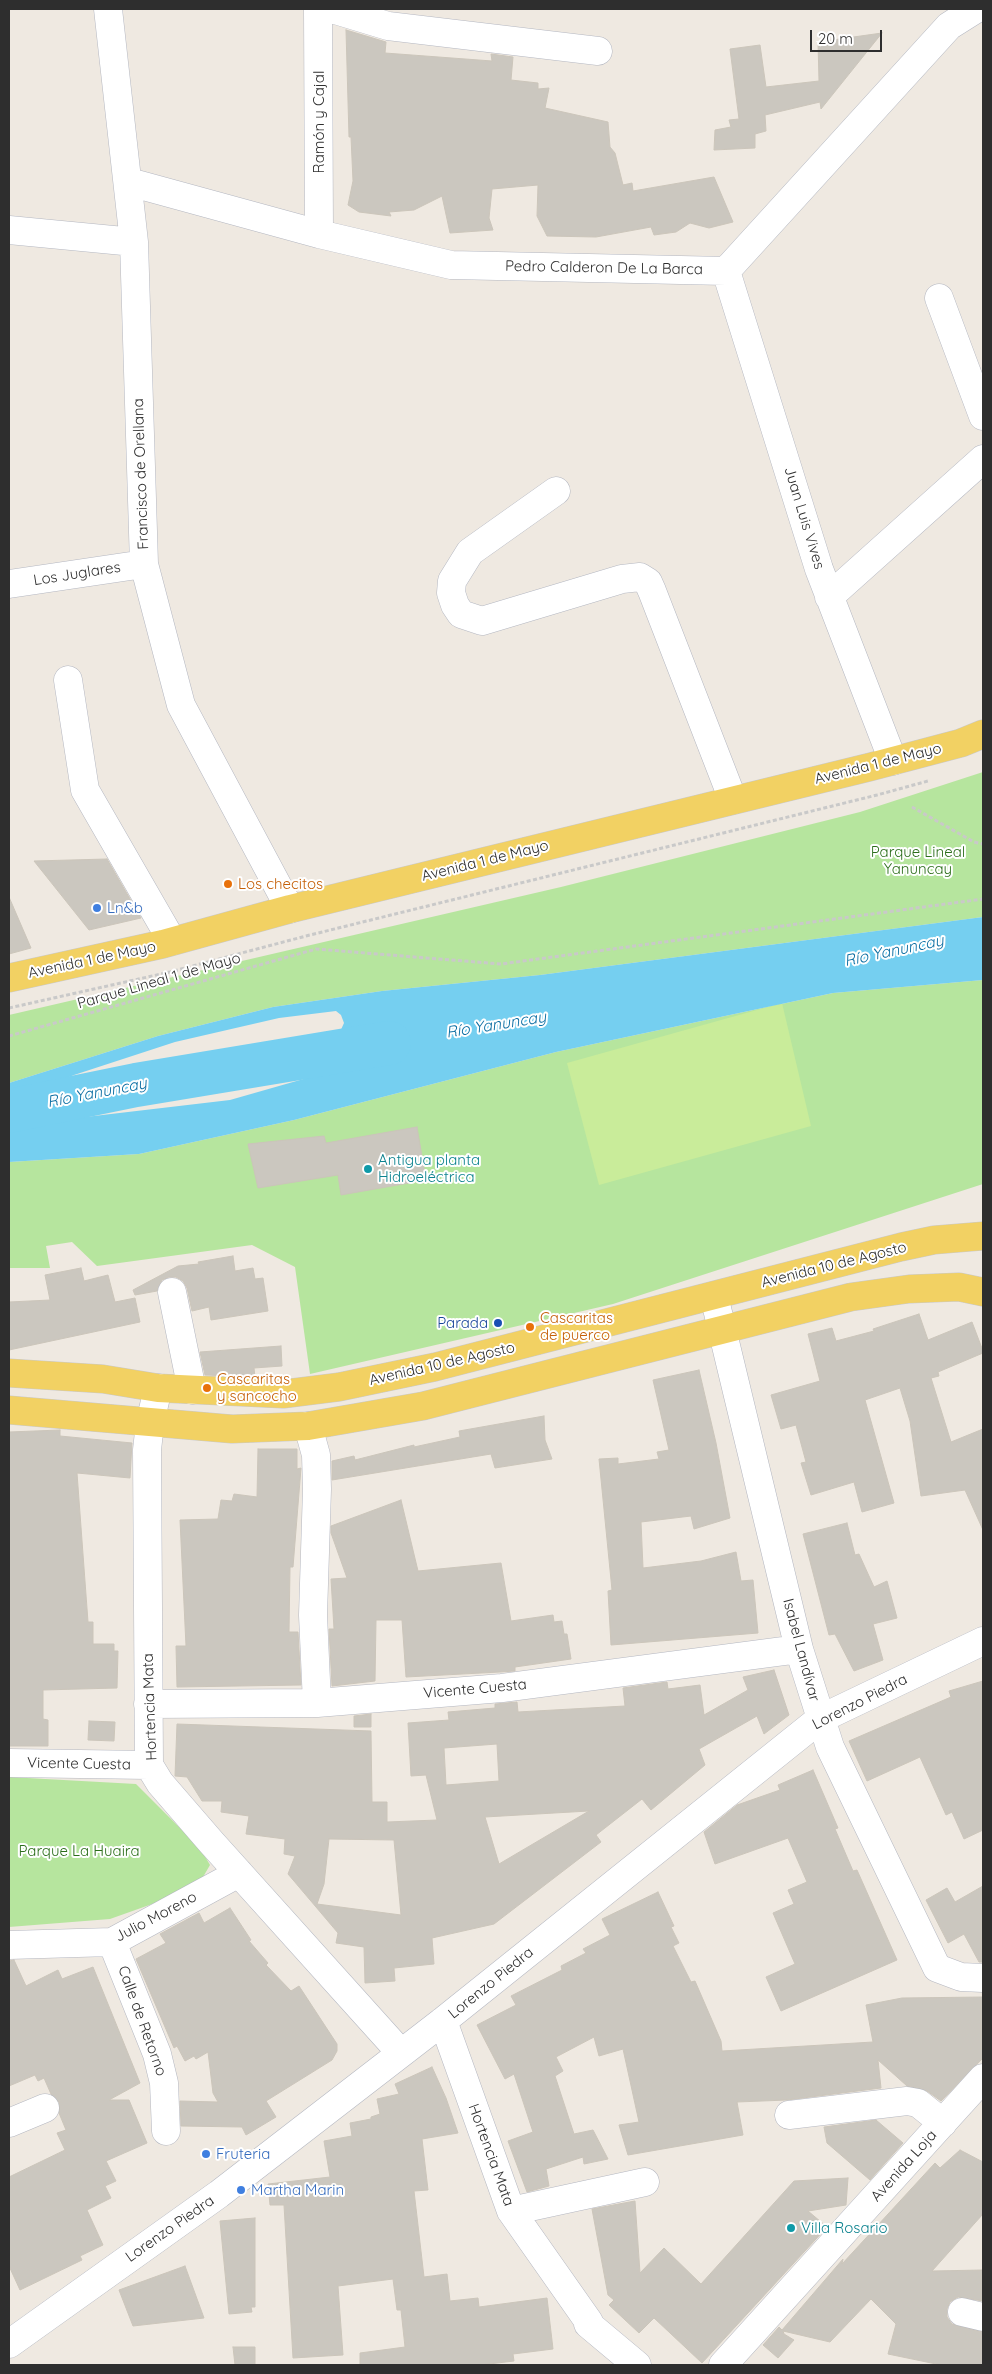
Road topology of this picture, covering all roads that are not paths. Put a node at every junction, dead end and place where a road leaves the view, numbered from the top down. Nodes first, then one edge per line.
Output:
1 (108, 9) edge
2 (318, 9) edge
3 (332, 9) edge
4 (976, 9) edge
5 (598, 51) dead end
6 (128, 182) junction
7 (9, 230) edge
8 (319, 234) junction
9 (134, 242) junction
10 (726, 271) junction
11 (939, 298) dead end
12 (983, 416) edge
13 (983, 459) edge
14 (556, 491) dead end
15 (144, 564) junction
16 (9, 584) edge
17 (829, 597) junction
18 (68, 680) dead end
19 (976, 740) edge
20 (894, 761) junction
21 (733, 800) junction
22 (290, 909) junction
23 (172, 942) junction
24 (9, 978) edge
25 (983, 1236) edge
26 (172, 1292) dead end
27 (983, 1292) edge
28 (714, 1296) junction
29 (723, 1330) junction
30 (9, 1372) edge
31 (158, 1388) junction
32 (192, 1390) junction
33 (9, 1410) edge
34 (150, 1422) junction
35 (308, 1426) junction
36 (983, 1641) edge
37 (800, 1648) junction
38 (317, 1703) junction
39 (148, 1704) junction
40 (820, 1718) junction
41 (9, 1763) edge
42 (149, 1765) junction
43 (239, 1873) junction
44 (112, 1942) junction
45 (9, 1945) edge
46 (983, 1978) edge
47 (444, 2021) junction
48 (400, 2053) junction
49 (981, 2084) edge
50 (45, 2108) dead end
51 (789, 2115) dead end
52 (943, 2122) junction
53 (9, 2123) edge
54 (166, 2131) dead end
55 (645, 2182) dead end
56 (511, 2211) junction
57 (9, 2344) edge
58 (636, 2365) edge
59 (723, 2365) edge

1 - 6 street, Francisco de Orellana
2 - 8 street, Ramón y Cajal
3 - 5 street
4 - 10 street
6 - 8 street, Pedro Calderon De La Barca
6 - 9 street, Francisco de Orellana
7 - 9 street
8 - 10 street, Pedro Calderon De La Barca
9 - 15 street, Francisco de Orellana
10 - 17 street, Juan Luis Vives
11 - 12 street
13 - 17 street
14 - 21 street
15 - 16 street, Los Juglares
15 - 22 street, Francisco de Orellana
17 - 20 street, Juan Luis Vives
18 - 23 street
19 - 20 main road, Avenida 1 de Mayo
20 - 21 main road, Avenida 1 de Mayo
21 - 22 main road, Avenida 1 de Mayo
22 - 23 main road, Avenida 1 de Mayo
23 - 24 main road, Avenida 1 de Mayo
25 - 28 main road, Avenida 10 de Agosto
26 - 32 street
27 - 29 main road
28 - 29 street, Isabel Landívar
28 - 32 main road, Avenida 10 de Agosto
29 - 35 main road
29 - 37 street, Isabel Landívar
30 - 31 main road, Avenida 10 de Agosto
31 - 32 main road, Avenida 10 de Agosto
31 - 34 street, Hortencia Mata
33 - 34 main road
34 - 35 main road
34 - 39 street, Hortencia Mata
35 - 38 street
36 - 40 street, Lorenzo Piedra
37 - 38 street, Vicente Cuesta
37 - 40 street, Isabel Landívar
38 - 39 street, Vicente Cuesta
39 - 42 street, Hortencia Mata
40 - 46 street, Isabel Landívar
40 - 47 street, Lorenzo Piedra
41 - 42 street, Vicente Cuesta
42 - 43 street, Hortencia Mata
43 - 44 street, Julio Moreno
43 - 48 street, Hortencia Mata
44 - 45 street, Julio Moreno
44 - 54 street, Calle de Retorno
47 - 48 street, Lorenzo Piedra
47 - 56 street, Hortencia Mata
48 - 57 street, Lorenzo Piedra
49 - 52 street, Avenida Loja
50 - 53 street
51 - 52 street
52 - 59 street, Avenida Loja
55 - 56 street
56 - 58 street, Hortencia Mata

